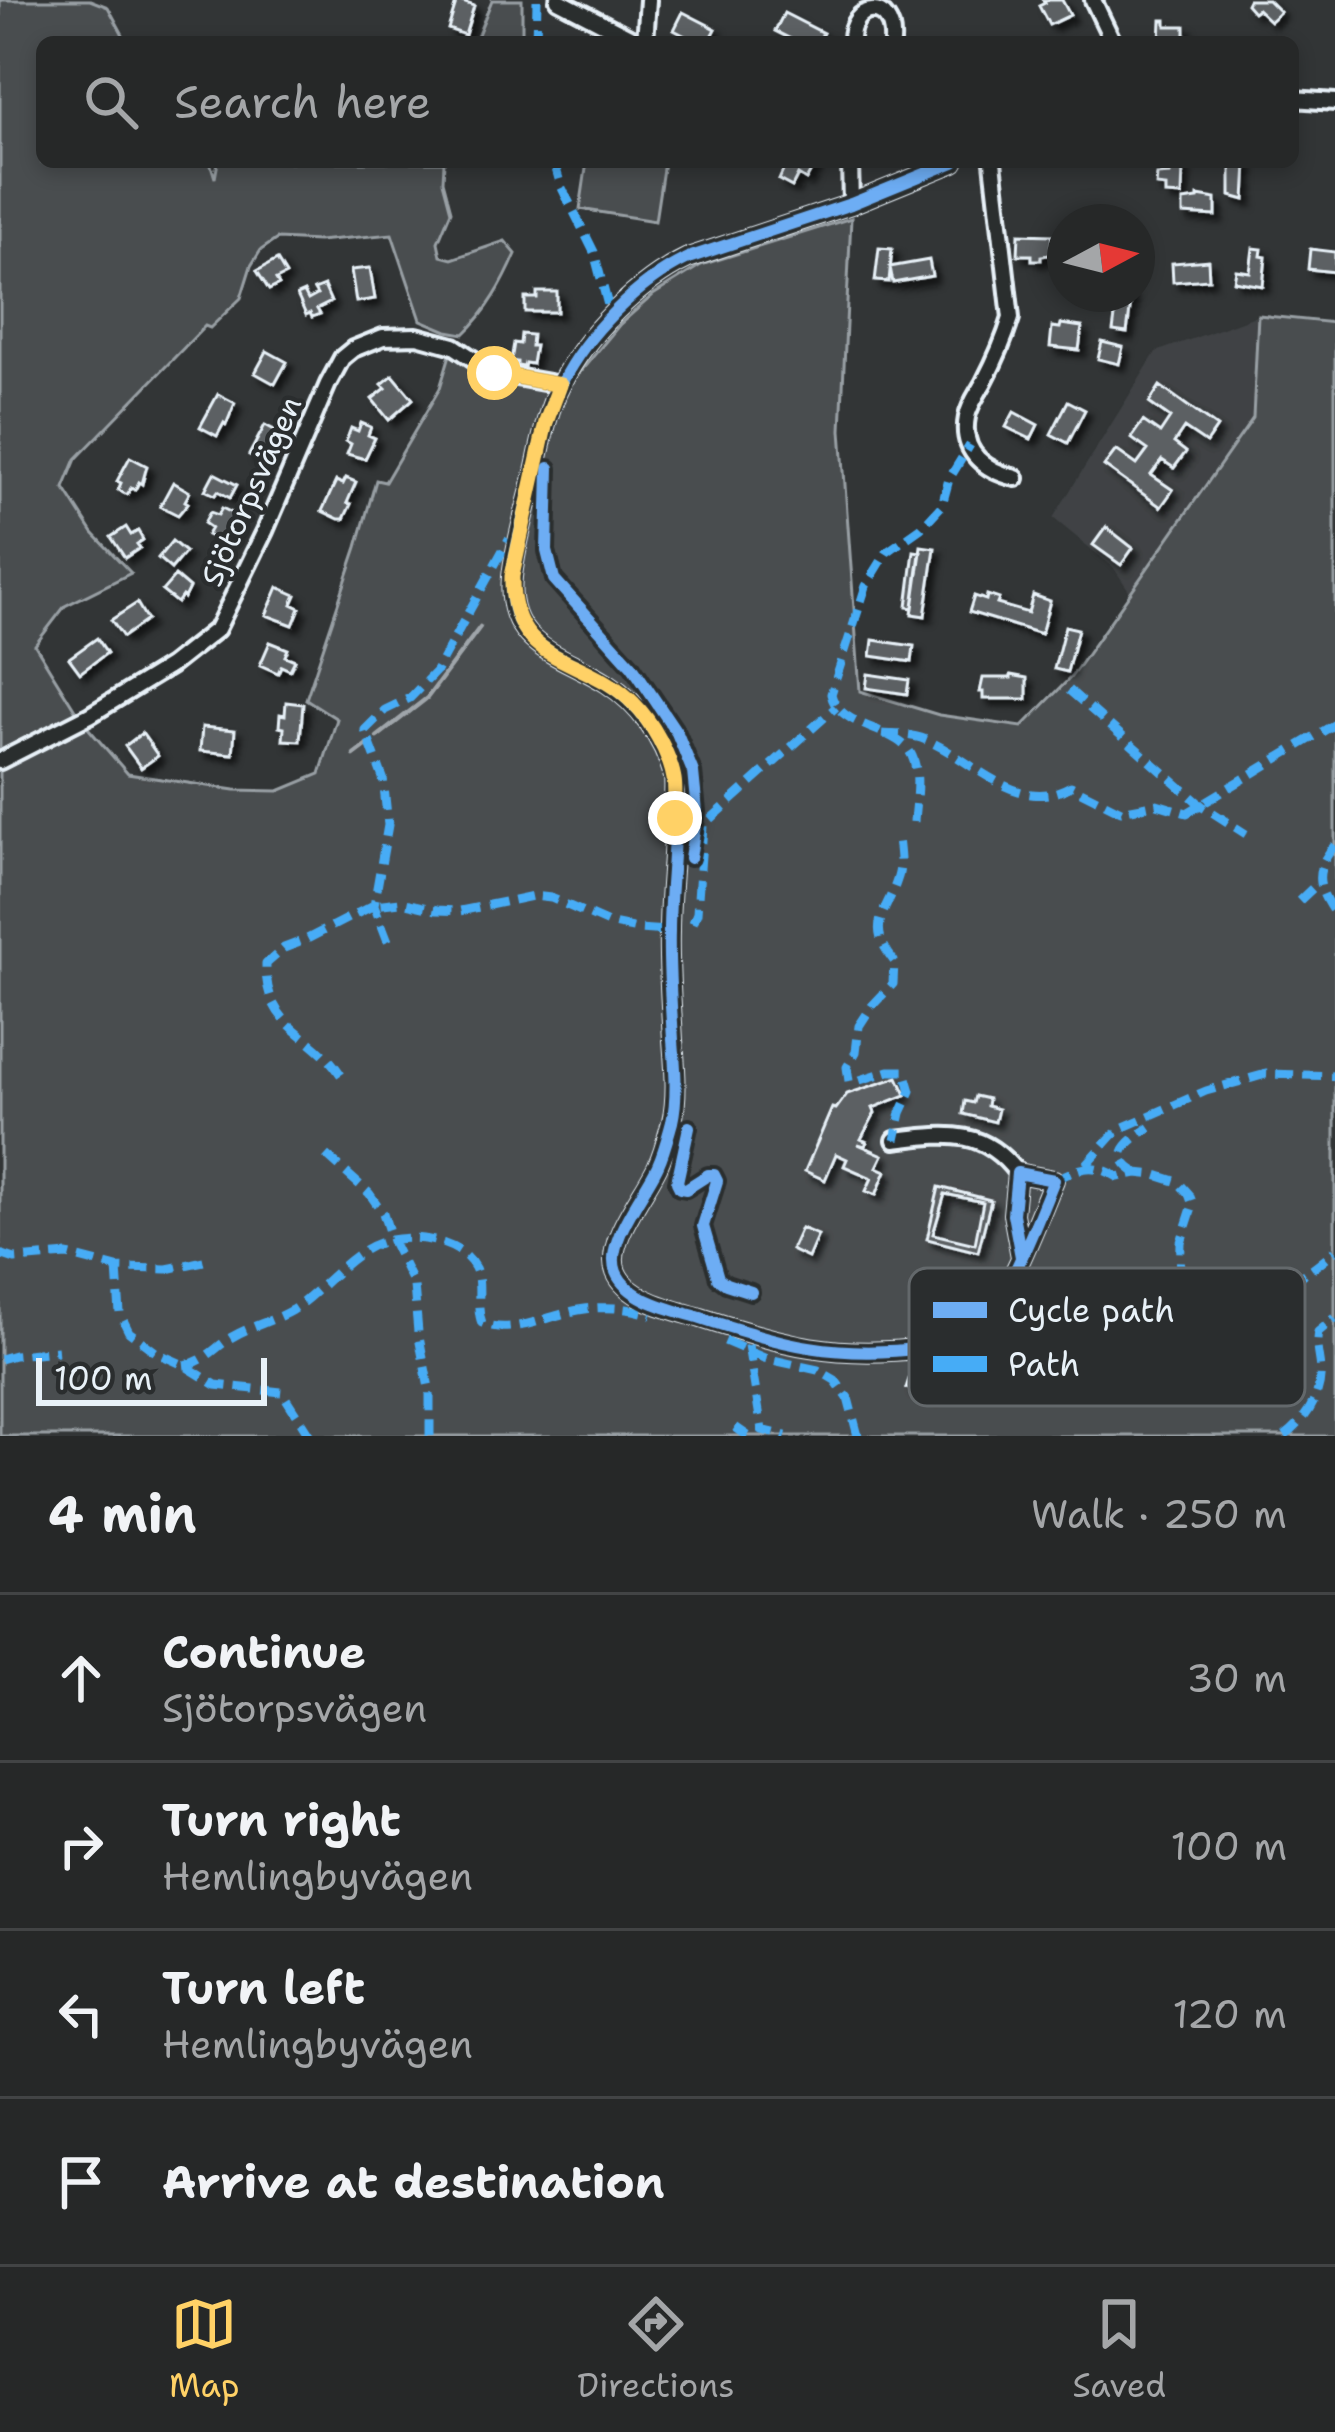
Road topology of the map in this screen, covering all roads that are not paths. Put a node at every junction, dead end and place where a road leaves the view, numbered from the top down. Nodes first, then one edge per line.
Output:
1 (558, 0) edge
2 (648, 0) edge
3 (1093, 0) edge
4 (630, 36) edge
5 (643, 36) edge
6 (851, 36) edge
7 (893, 36) edge
8 (1110, 36) edge
9 (1299, 100) edge
10 (1335, 103) edge
11 (850, 168) edge
12 (937, 168) edge
13 (994, 168) edge
14 (851, 204) junction
15 (560, 385) junction
16 (1016, 478) dead end
17 (0, 760) edge
18 (895, 1139) dead end
19 (1017, 1172) junction
20 (1022, 1257) junction
21 (1016, 1268) edge
22 (909, 1350) edge

1 - 4 street
2 - 5 street
3 - 8 street
6 - 7 street
9 - 10 street
11 - 14 street
12 - 14 street
13 - 16 street
14 - 15 street
15 - 17 street, Sjötorpsvägen
15 - 22 street
18 - 19 street
19 - 20 street
19 - 20 street
20 - 21 street

